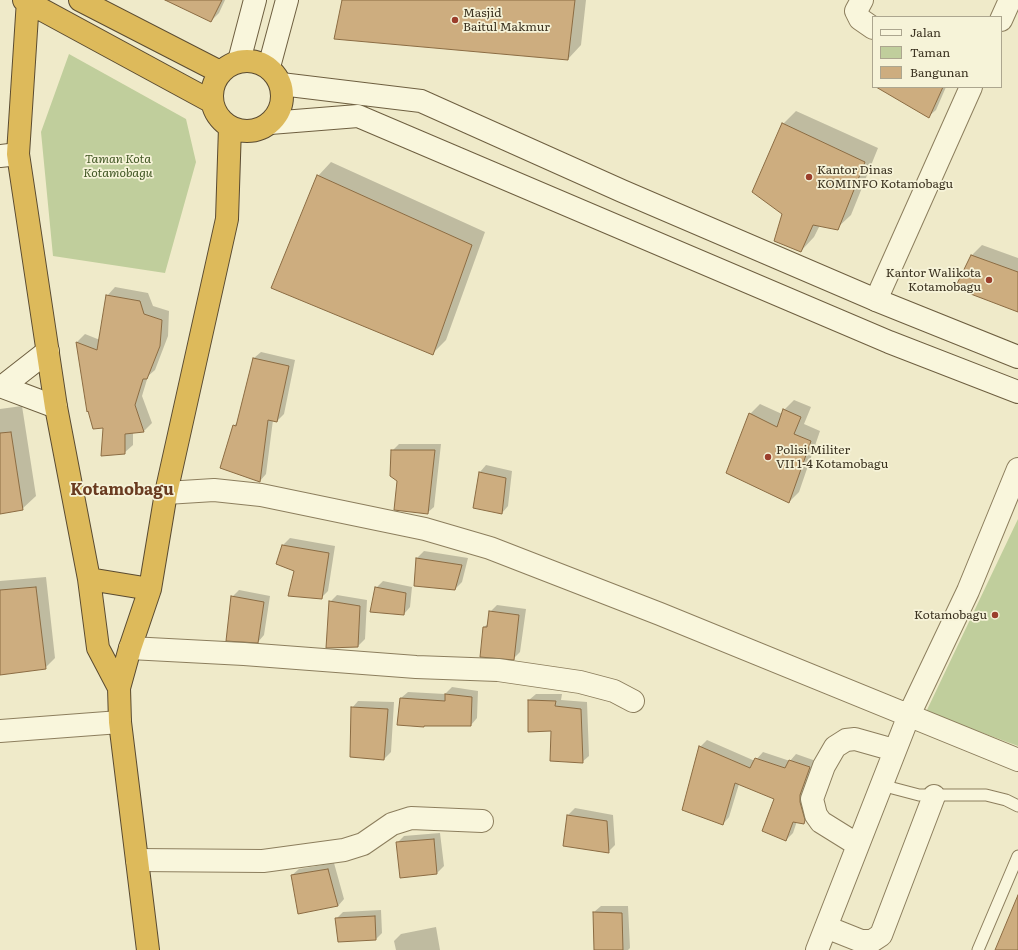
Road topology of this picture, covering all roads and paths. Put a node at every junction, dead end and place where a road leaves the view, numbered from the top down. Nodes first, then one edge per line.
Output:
1 (80, 0) edge
2 (255, 0) edge
3 (287, 0) edge
4 (862, 0) edge
5 (1010, 0) edge
6 (26, 1) edge
7 (1002, 18) edge
8 (872, 27) edge
9 (239, 61) junction
10 (220, 72) junction
11 (275, 76) junction
12 (972, 88) edge
13 (212, 102) junction
14 (270, 123) junction
15 (230, 127) junction
16 (9, 155) edge
17 (876, 300) junction
18 (48, 351) junction
19 (1018, 358) edge
20 (1, 386) edge
21 (1018, 392) edge
22 (56, 407) junction
23 (1018, 469) edge
24 (166, 494) junction
25 (89, 579) junction
26 (150, 589) junction
27 (130, 648) junction
28 (119, 688) junction
29 (633, 701) dead end
30 (909, 715) junction
31 (120, 722) junction
32 (0, 731) edge
33 (894, 750) junction
34 (1018, 760) edge
35 (881, 785) junction
36 (934, 796) junction
37 (1018, 806) edge
38 (482, 821) dead end
39 (858, 845) junction
40 (1018, 856) edge
41 (137, 860) junction
42 (826, 927) junction
43 (148, 950) edge
44 (817, 950) edge
45 (978, 950) edge

1 - 10 highway
2 - 9 street
3 - 11 street
4 - 8 street
5 - 7 street
6 - 13 highway
6 - 16 highway
9 - 10 highway
9 - 11 highway
10 - 13 highway
11 - 14 highway
11 - 17 street
12 - 17 street
13 - 15 highway
14 - 15 highway
14 - 21 street
15 - 24 highway
16 - 18 highway
17 - 19 street
18 - 20 street
18 - 22 highway
20 - 22 street
22 - 25 highway
23 - 30 street
24 - 26 highway
24 - 30 street
25 - 26 highway
25 - 28 highway
26 - 27 highway
27 - 28 highway
27 - 29 street
28 - 31 highway
30 - 33 street
30 - 34 street
31 - 32 street
31 - 41 highway
33 - 35 street
33 - 39 street
35 - 36 lane
35 - 39 street
36 - 37 lane
36 - 42 street
38 - 41 street
39 - 42 street
40 - 45 lane
41 - 43 highway
42 - 44 street

